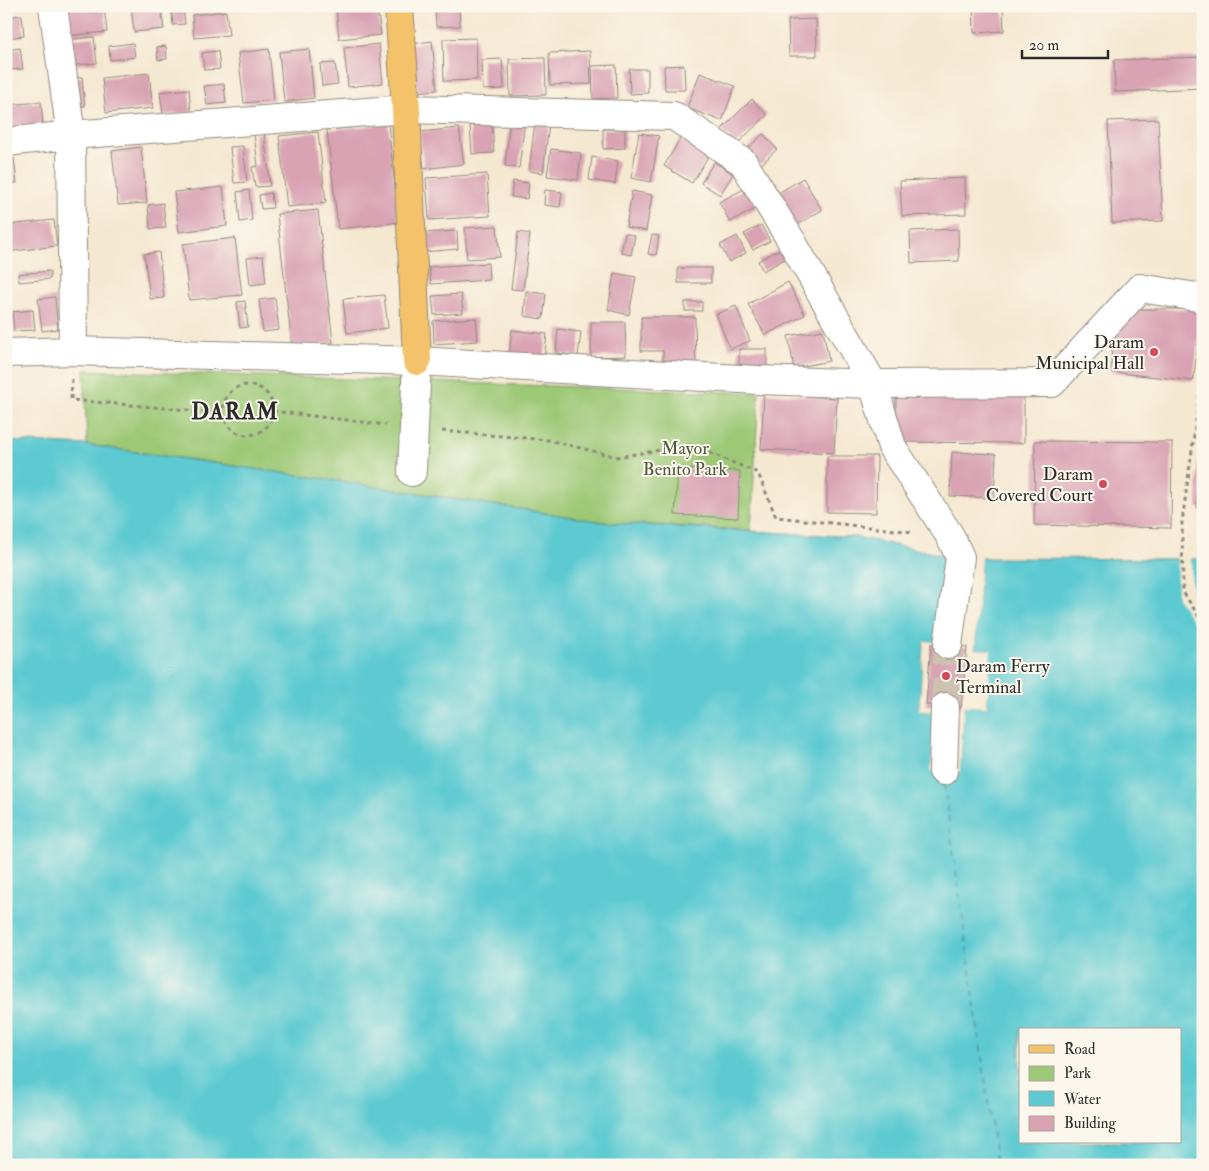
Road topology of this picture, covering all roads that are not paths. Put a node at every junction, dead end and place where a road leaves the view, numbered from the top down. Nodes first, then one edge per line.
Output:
1 (53, 6) edge
2 (399, 6) edge
3 (406, 109) junction
4 (71, 135) junction
5 (6, 142) edge
6 (1203, 298) edge
7 (73, 351) junction
8 (6, 353) edge
9 (416, 361) junction
10 (873, 384) junction
11 (412, 472) dead end
12 (948, 645) tunnel mouth
13 (945, 707) tunnel mouth
14 (942, 771) dead end

1 - 4 street
2 - 3 main road
3 - 4 street
3 - 9 main road
3 - 10 street
4 - 5 street
4 - 7 street
6 - 10 street
7 - 8 street
7 - 9 street
9 - 10 street
9 - 11 street
10 - 12 street
13 - 14 street

